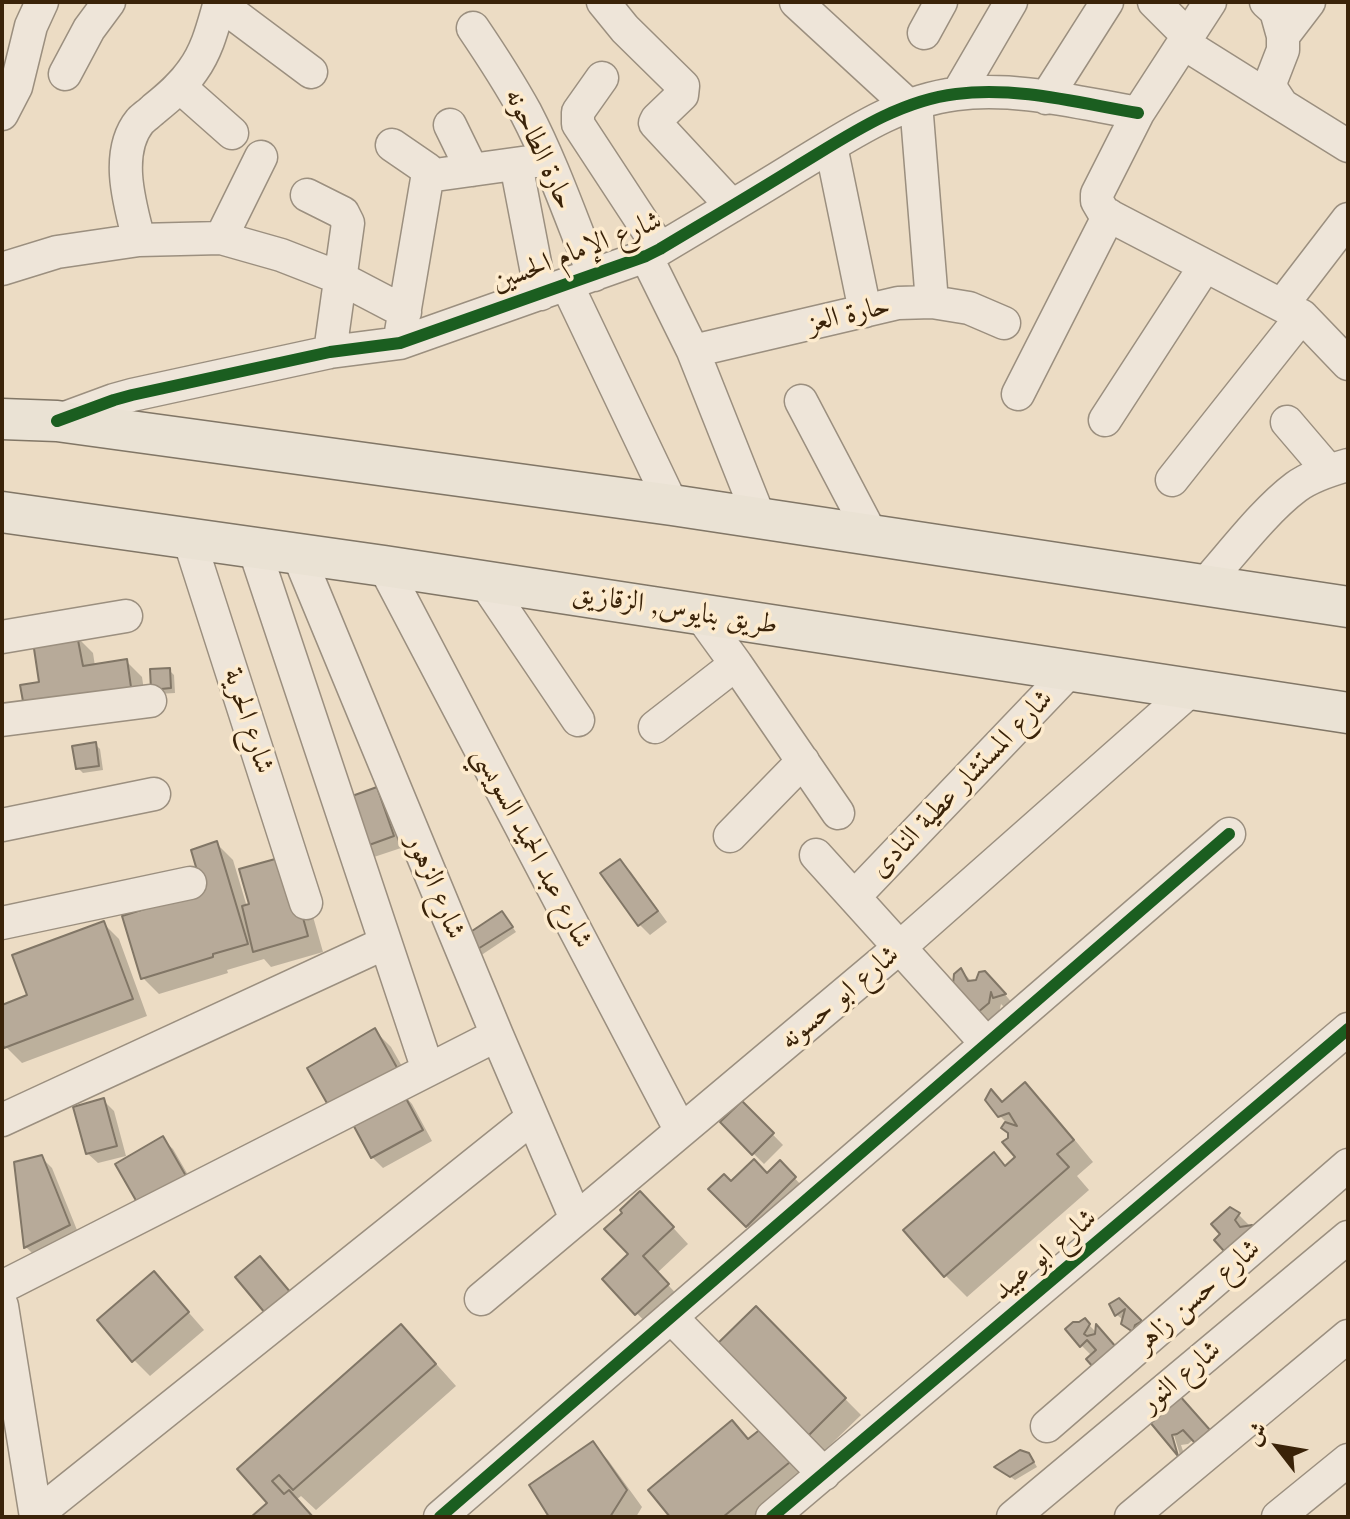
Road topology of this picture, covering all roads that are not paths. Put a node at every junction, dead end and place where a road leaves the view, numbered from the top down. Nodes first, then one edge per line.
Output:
1 (42, 2) edge
2 (109, 2) edge
3 (603, 2) edge
4 (796, 2) edge
5 (941, 2) edge
6 (1107, 2) edge
7 (1154, 2) edge
8 (1210, 2) edge
9 (1266, 2) edge
10 (1309, 2) edge
11 (220, 3) edge
12 (1008, 3) edge
13 (473, 28) dead end
14 (924, 33) dead end
15 (1283, 36) junction
16 (1185, 39) junction
17 (311, 72) dead end
18 (65, 74) dead end
19 (602, 78) dead end
20 (180, 87) junction
21 (958, 93) junction
22 (1046, 98) junction
23 (913, 104) junction
24 (1282, 105) junction
25 (1138, 113) junction
26 (2, 114) edge
27 (450, 125) dead end
28 (232, 133) dead end
29 (392, 145) dead end
30 (831, 146) junction
31 (1348, 146) edge
32 (261, 157) dead end
33 (532, 162) junction
34 (472, 170) junction
35 (428, 176) junction
36 (307, 195) dead end
37 (732, 206) junction
38 (1109, 215) junction
39 (1348, 219) edge
40 (221, 238) junction
41 (139, 240) junction
42 (653, 253) junction
43 (1205, 266) junction
44 (2, 269) edge
45 (340, 278) junction
46 (567, 284) junction
47 (932, 302) junction
48 (865, 311) junction
49 (1292, 311) junction
50 (1004, 323) dead end
51 (402, 327) junction
52 (693, 351) junction
53 (330, 352) junction
54 (1348, 364) edge
55 (1018, 394) dead end
56 (801, 401) dead end
57 (2, 419) edge
58 (1105, 420) dead end
59 (57, 421) junction
60 (1287, 422) dead end
61 (1338, 468) edge
62 (1172, 480) dead end
63 (672, 505) junction
64 (2, 512) edge
65 (759, 517) junction
66 (871, 534) junction
67 (189, 539) junction
68 (254, 548) junction
69 (298, 554) junction
70 (384, 566) junction
71 (484, 581) junction
72 (1205, 584) junction
73 (1348, 607) edge
74 (699, 613) junction
75 (126, 616) dead end
76 (2, 637) edge
77 (736, 664) junction
78 (1071, 670) junction
79 (1192, 689) junction
80 (150, 701) dead end
81 (1348, 713) edge
82 (2, 720) edge
83 (578, 720) dead end
84 (655, 727) dead end
85 (803, 761) junction
86 (154, 794) dead end
87 (838, 813) dead end
88 (2, 825) edge
89 (1229, 834) dead end
90 (730, 836) dead end
91 (816, 855) dead end
92 (190, 883) dead end
93 (854, 897) junction
94 (306, 903) dead end
95 (2, 923) edge
96 (385, 943) junction
97 (900, 947) junction
98 (1348, 1029) edge
99 (497, 1035) junction
100 (986, 1043) junction
101 (428, 1070) junction
102 (532, 1118) junction
103 (2, 1120) edge
104 (681, 1131) junction
105 (1348, 1165) edge
106 (576, 1219) junction
107 (1348, 1237) edge
108 (2, 1287) edge
109 (481, 1299) dead end
110 (2, 1306) edge
111 (671, 1317) junction
112 (1348, 1336) edge
113 (1047, 1426) dead end
114 (1348, 1460) edge
115 (824, 1474) junction
116 (36, 1516) edge
117 (440, 1517) edge
118 (772, 1517) edge
119 (1013, 1517) edge
120 (1131, 1517) edge
121 (1278, 1517) edge

1 - 26 street
2 - 18 street
3 - 37 street
4 - 23 street
5 - 14 street
6 - 22 street
7 - 16 street
8 - 16 street
9 - 15 street
10 - 15 street
11 - 17 street
11 - 20 street
12 - 21 street
13 - 33 street, حارة الطاحونه
15 - 24 street
16 - 24 street
16 - 25 street
19 - 42 street
20 - 28 street
20 - 41 street
21 - 22 street, شارع الإمام الحسين
21 - 23 street, شارع الإمام الحسين
22 - 25 street, شارع الإمام الحسين
23 - 30 street, شارع الإمام الحسين
23 - 47 street
24 - 31 street
25 - 38 street
27 - 34 street
29 - 35 street
30 - 37 street, شارع الإمام الحسين
30 - 48 street
32 - 40 street
33 - 34 street
33 - 46 street, حارة الطاحونه
33 - 46 street
34 - 35 street
35 - 51 street
36 - 45 street
37 - 42 street, شارع الإمام الحسين
38 - 43 street
38 - 55 street
39 - 49 street
40 - 41 street
40 - 45 street
41 - 44 street
42 - 46 street, شارع الإمام الحسين
42 - 52 street
43 - 49 street
43 - 58 street
45 - 51 street
45 - 53 street
46 - 51 street, شارع الإمام الحسين
46 - 63 street
47 - 48 street, حارة العز
47 - 50 street, حارة العز
48 - 52 street, حارة العز
49 - 54 street
49 - 62 street
51 - 53 street, شارع الإمام الحسين
52 - 65 street
53 - 59 street, شارع الإمام الحسين
56 - 66 street
57 - 59 main road
59 - 63 main road
60 - 61 street
61 - 72 street
63 - 65 main road
64 - 67 main road, طريق بنايوس, الزقازيق
65 - 66 main road
66 - 72 main road
67 - 68 main road, طريق بنايوس, الزقازيق
67 - 94 street, شارع الحرية
68 - 69 main road, طريق بنايوس, الزقازيق
68 - 96 street
69 - 70 main road, طريق بنايوس, الزقازيق
69 - 99 street, شارع الزهور
70 - 71 main road, طريق بنايوس, الزقازيق
70 - 104 street, شارع عبد الحميد السويسي
71 - 74 main road, طريق بنايوس, الزقازيق
71 - 83 street
72 - 73 main road
74 - 77 street
74 - 78 main road, طريق بنايوس, الزقازيق
75 - 76 street
77 - 84 street
77 - 85 street
78 - 79 main road, طريق بنايوس, الزقازيق
78 - 93 street, شارع المستشار عطية النادى
79 - 81 main road, طريق بنايوس, الزقازيق
79 - 97 street, شارع ابو حسونه
80 - 82 street
85 - 87 street
85 - 90 street
86 - 88 street
89 - 100 street
91 - 93 street
92 - 95 street
93 - 97 street
96 - 101 street
96 - 103 street
97 - 100 street
97 - 104 street, شارع ابو حسونه
98 - 115 street, شارع ابو عبيد
99 - 101 street
99 - 102 street, شارع الزهور
100 - 111 street
101 - 108 street
102 - 106 street, شارع الزهور
102 - 116 street
104 - 106 street, شارع ابو حسونه
105 - 113 street, شارع حسن زاهر
106 - 109 street, شارع ابو حسونه
107 - 119 street, شارع النور
110 - 116 street
111 - 115 street
111 - 117 street
112 - 120 street
114 - 121 street
115 - 118 street, شارع ابو عبيد

